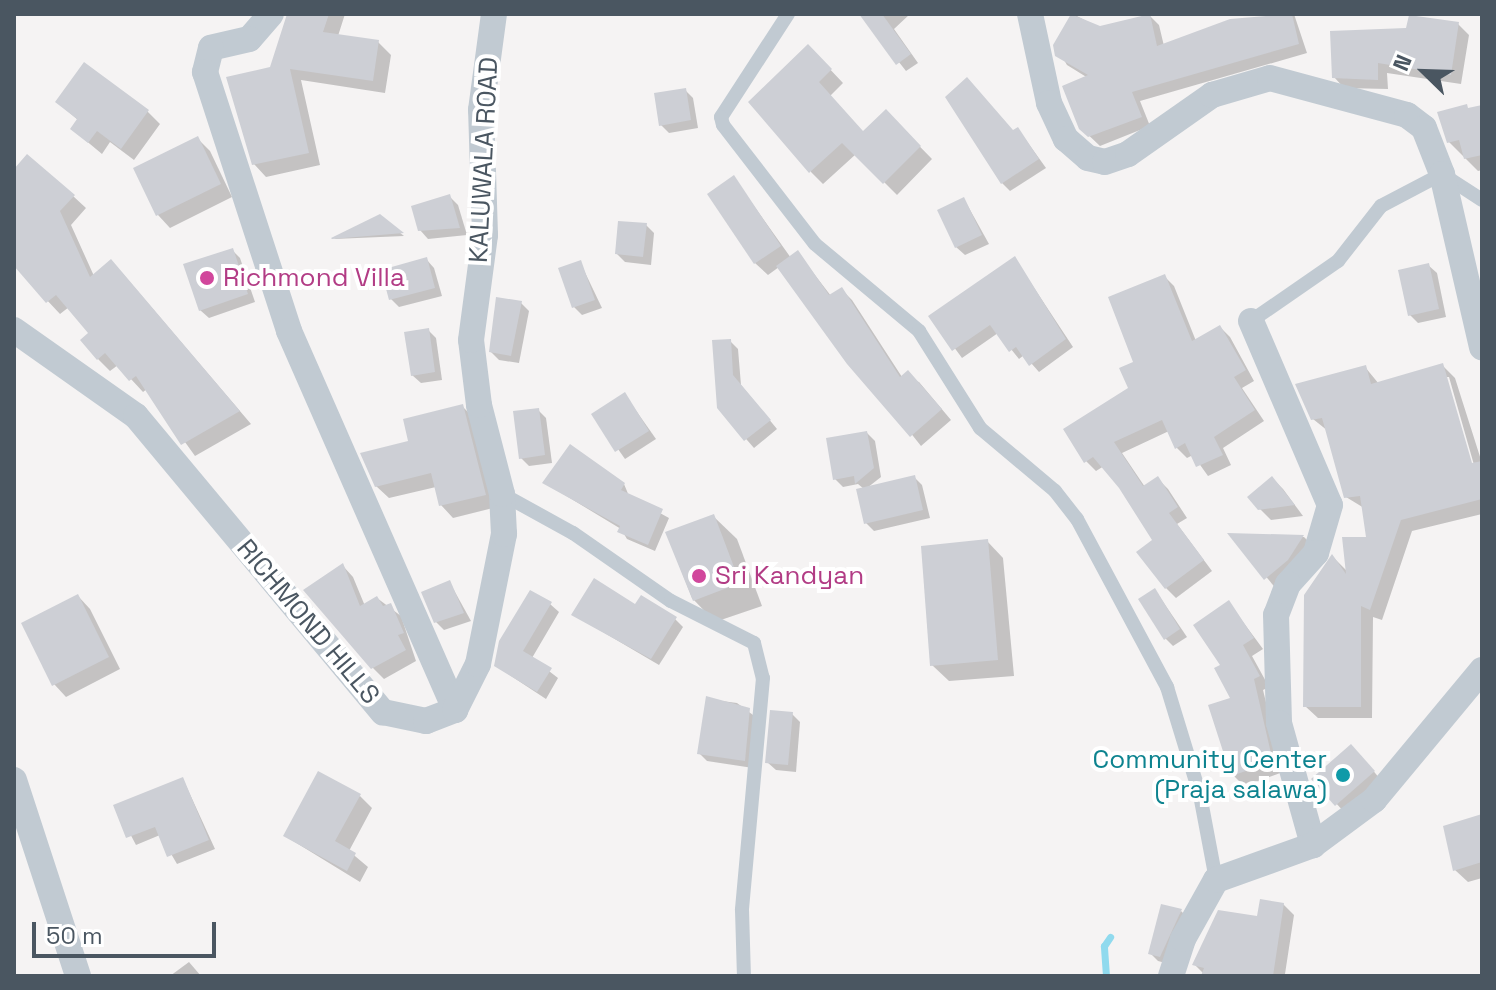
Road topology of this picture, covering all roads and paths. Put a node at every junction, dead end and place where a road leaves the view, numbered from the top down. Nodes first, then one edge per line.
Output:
1 (271, 14) edge
2 (494, 14) edge
3 (788, 14) edge
4 (1030, 14) edge
5 (1442, 174) junction
6 (1482, 200) edge
7 (1251, 321) joint
8 (14, 330) edge
9 (1482, 347) edge
10 (502, 494) junction
11 (1482, 670) edge
12 (455, 710) junction
13 (14, 780) edge
14 (1313, 845) junction
15 (1216, 880) junction
16 (78, 976) edge
17 (744, 976) edge
18 (1171, 976) edge

1 - 12 street
2 - 10 street, KALUWALA ROAD
3 - 15 lane
4 - 5 street
5 - 6 lane
5 - 7 lane
5 - 9 street
7 - 14 street
8 - 12 street, RICHMOND HILLS
10 - 12 street
10 - 17 lane
11 - 14 street
13 - 16 street
14 - 15 street
15 - 18 street

